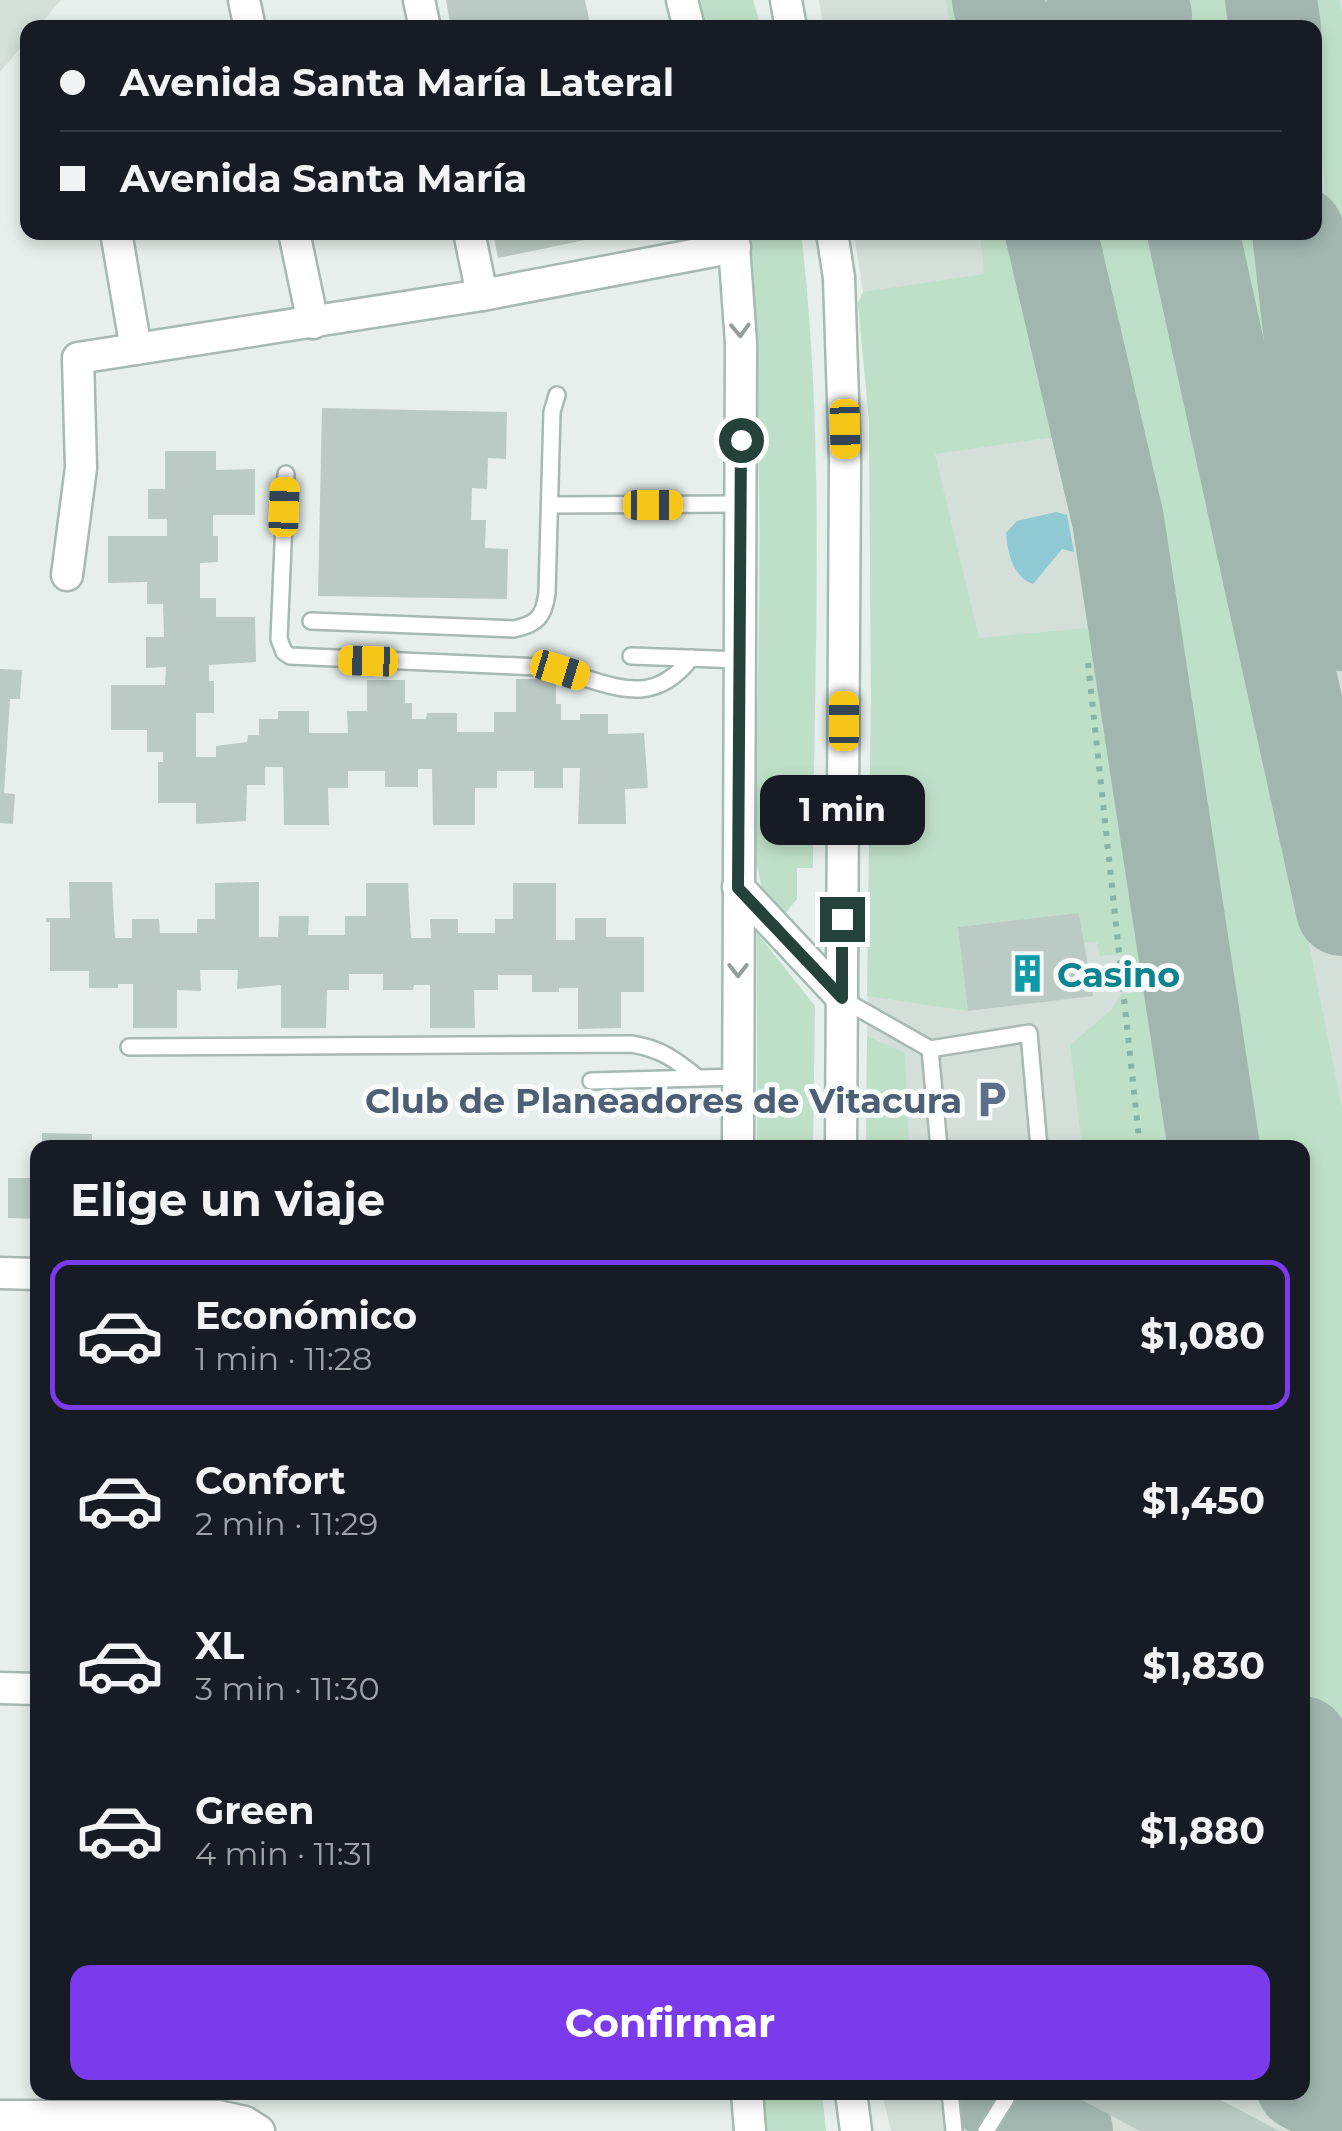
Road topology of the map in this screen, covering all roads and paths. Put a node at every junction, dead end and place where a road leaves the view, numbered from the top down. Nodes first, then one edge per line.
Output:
1 (117, 240) edge
2 (296, 240) edge
3 (470, 240) edge
4 (734, 240) edge
5 (833, 240) edge
6 (482, 294) junction
7 (313, 323) junction
8 (136, 349) junction
9 (557, 395) dead end
10 (286, 474) dead end
11 (741, 504) junction
12 (550, 505) junction
13 (66, 575) dead end
14 (311, 621) dead end
15 (631, 656) dead end
16 (691, 658) junction
17 (741, 660) junction
18 (1088, 663) dead end
19 (738, 888) junction
20 (842, 998) junction
21 (129, 1046) dead end
22 (930, 1049) junction
23 (738, 1077) junction
24 (698, 1078) junction
25 (591, 1081) dead end
26 (738, 1140) edge
27 (840, 1140) edge
28 (939, 1140) edge
29 (1038, 1140) edge
30 (1139, 1140) edge
31 (0, 1273) edge
32 (30, 1274) edge
33 (0, 1688) edge
34 (30, 1688) edge
35 (748, 2100) edge
36 (852, 2100) edge
37 (951, 2100) edge
38 (1006, 2100) dead end
39 (0, 2116) edge
40 (258, 2131) edge
41 (750, 2131) edge
42 (856, 2131) edge
43 (954, 2131) edge
44 (986, 2131) edge

1 - 8 street
2 - 7 street
3 - 6 street
4 - 6 street
4 -> 11 street
5 - 20 street
6 - 7 street
7 - 8 street
8 - 13 street
9 - 12 lane
10 - 16 lane
11 - 12 lane
11 - 17 street
12 - 14 lane
15 - 16 lane
16 - 17 lane
17 - 19 street
18 - 30 path
19 - 20 street
19 -> 23 street
20 - 22 lane
20 - 27 street
21 - 24 lane
22 - 28 lane
22 - 29 lane
23 - 24 lane
23 - 26 street
24 - 25 lane
31 - 32 street
33 - 34 street
35 - 41 street
36 - 42 street
37 - 43 lane
38 - 44 lane
39 - 40 street

